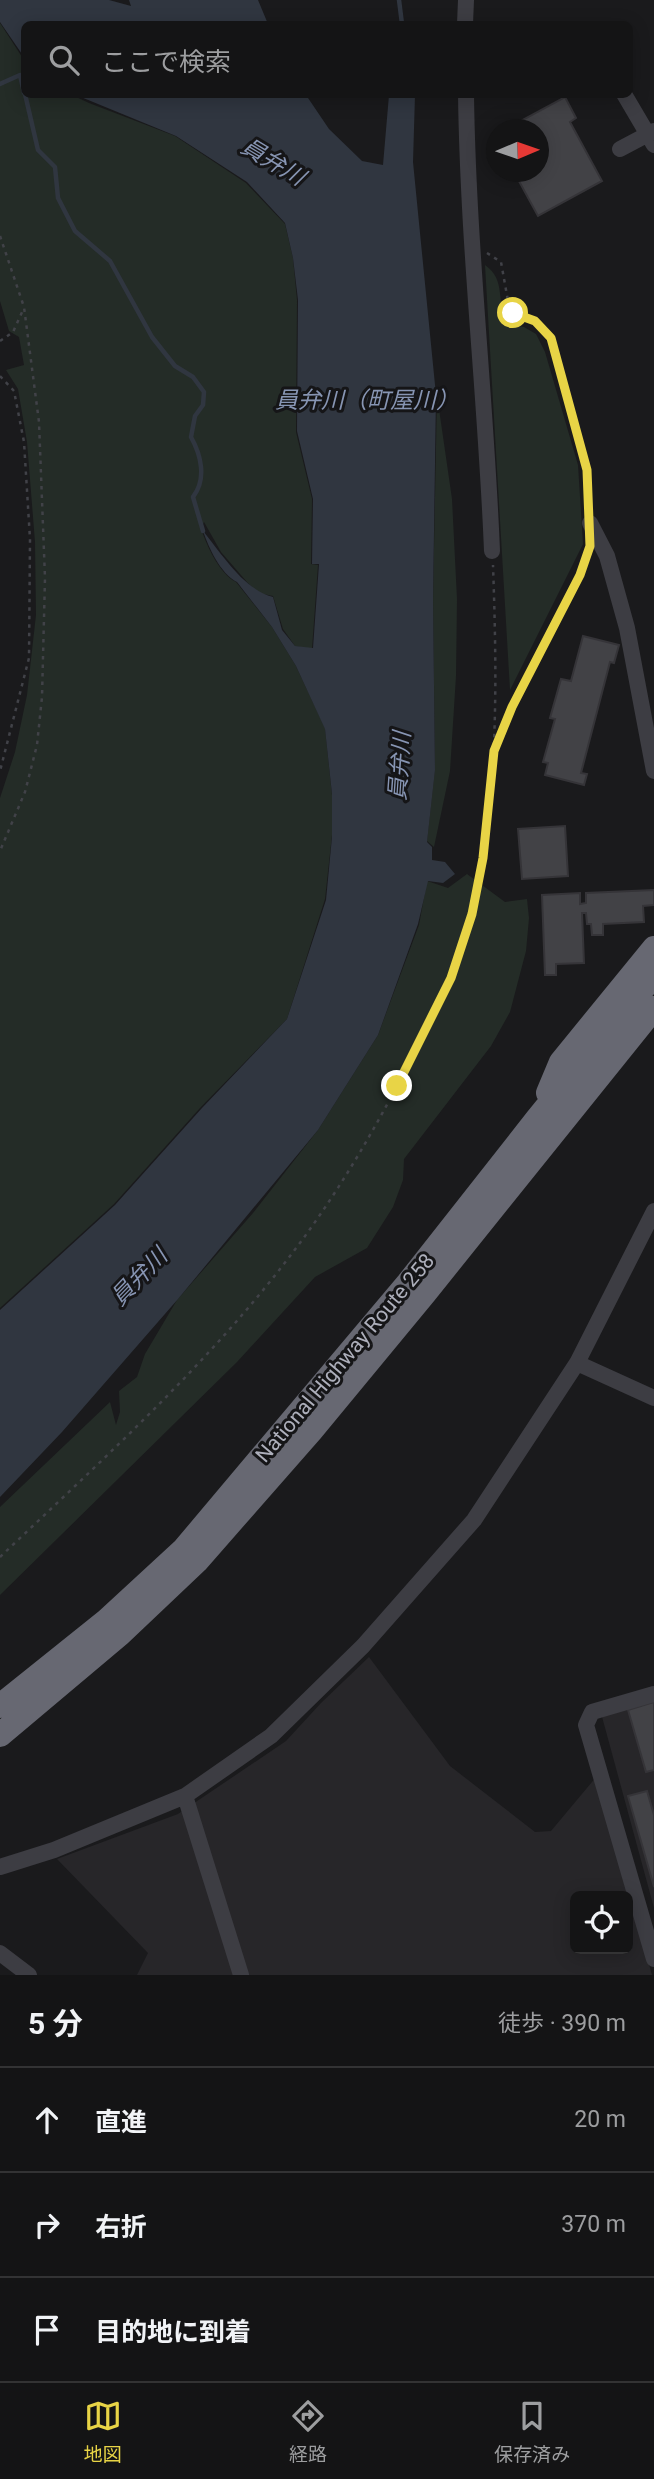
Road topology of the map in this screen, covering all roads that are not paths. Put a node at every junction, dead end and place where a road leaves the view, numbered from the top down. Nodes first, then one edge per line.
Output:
1 (466, 0) edge
2 (465, 21) edge
3 (466, 98) edge
4 (627, 98) edge
5 (651, 137) edge
6 (620, 149) dead end
7 (590, 523) road end
8 (492, 551) road end
9 (654, 771) edge
10 (654, 948) edge
11 (654, 975) edge
12 (654, 1007) edge
13 (654, 1032) edge
14 (537, 1119) junction
15 (499, 1201) junction
16 (654, 1211) edge
17 (578, 1363) junction
18 (654, 1398) edge
19 (654, 1694) edge
20 (0, 1706) edge
21 (0, 1735) edge
22 (185, 1796) junction
23 (0, 1867) edge
24 (0, 1953) edge
25 (654, 1959) edge
26 (29, 1975) edge
27 (241, 1975) edge

1 - 2 street
3 - 8 street
4 - 5 street
5 - 6 street
7 - 9 street
10 - 14 highway
11 - 14 highway, National Highway Route 258
12 - 15 highway, National Highway Route 258
13 - 15 highway
14 - 20 highway, National Highway Route 258
15 - 21 highway, National Highway Route 258
16 - 17 street
17 - 18 street
17 - 22 street
19 - 25 street
22 - 23 street
22 - 27 street
24 - 26 street

